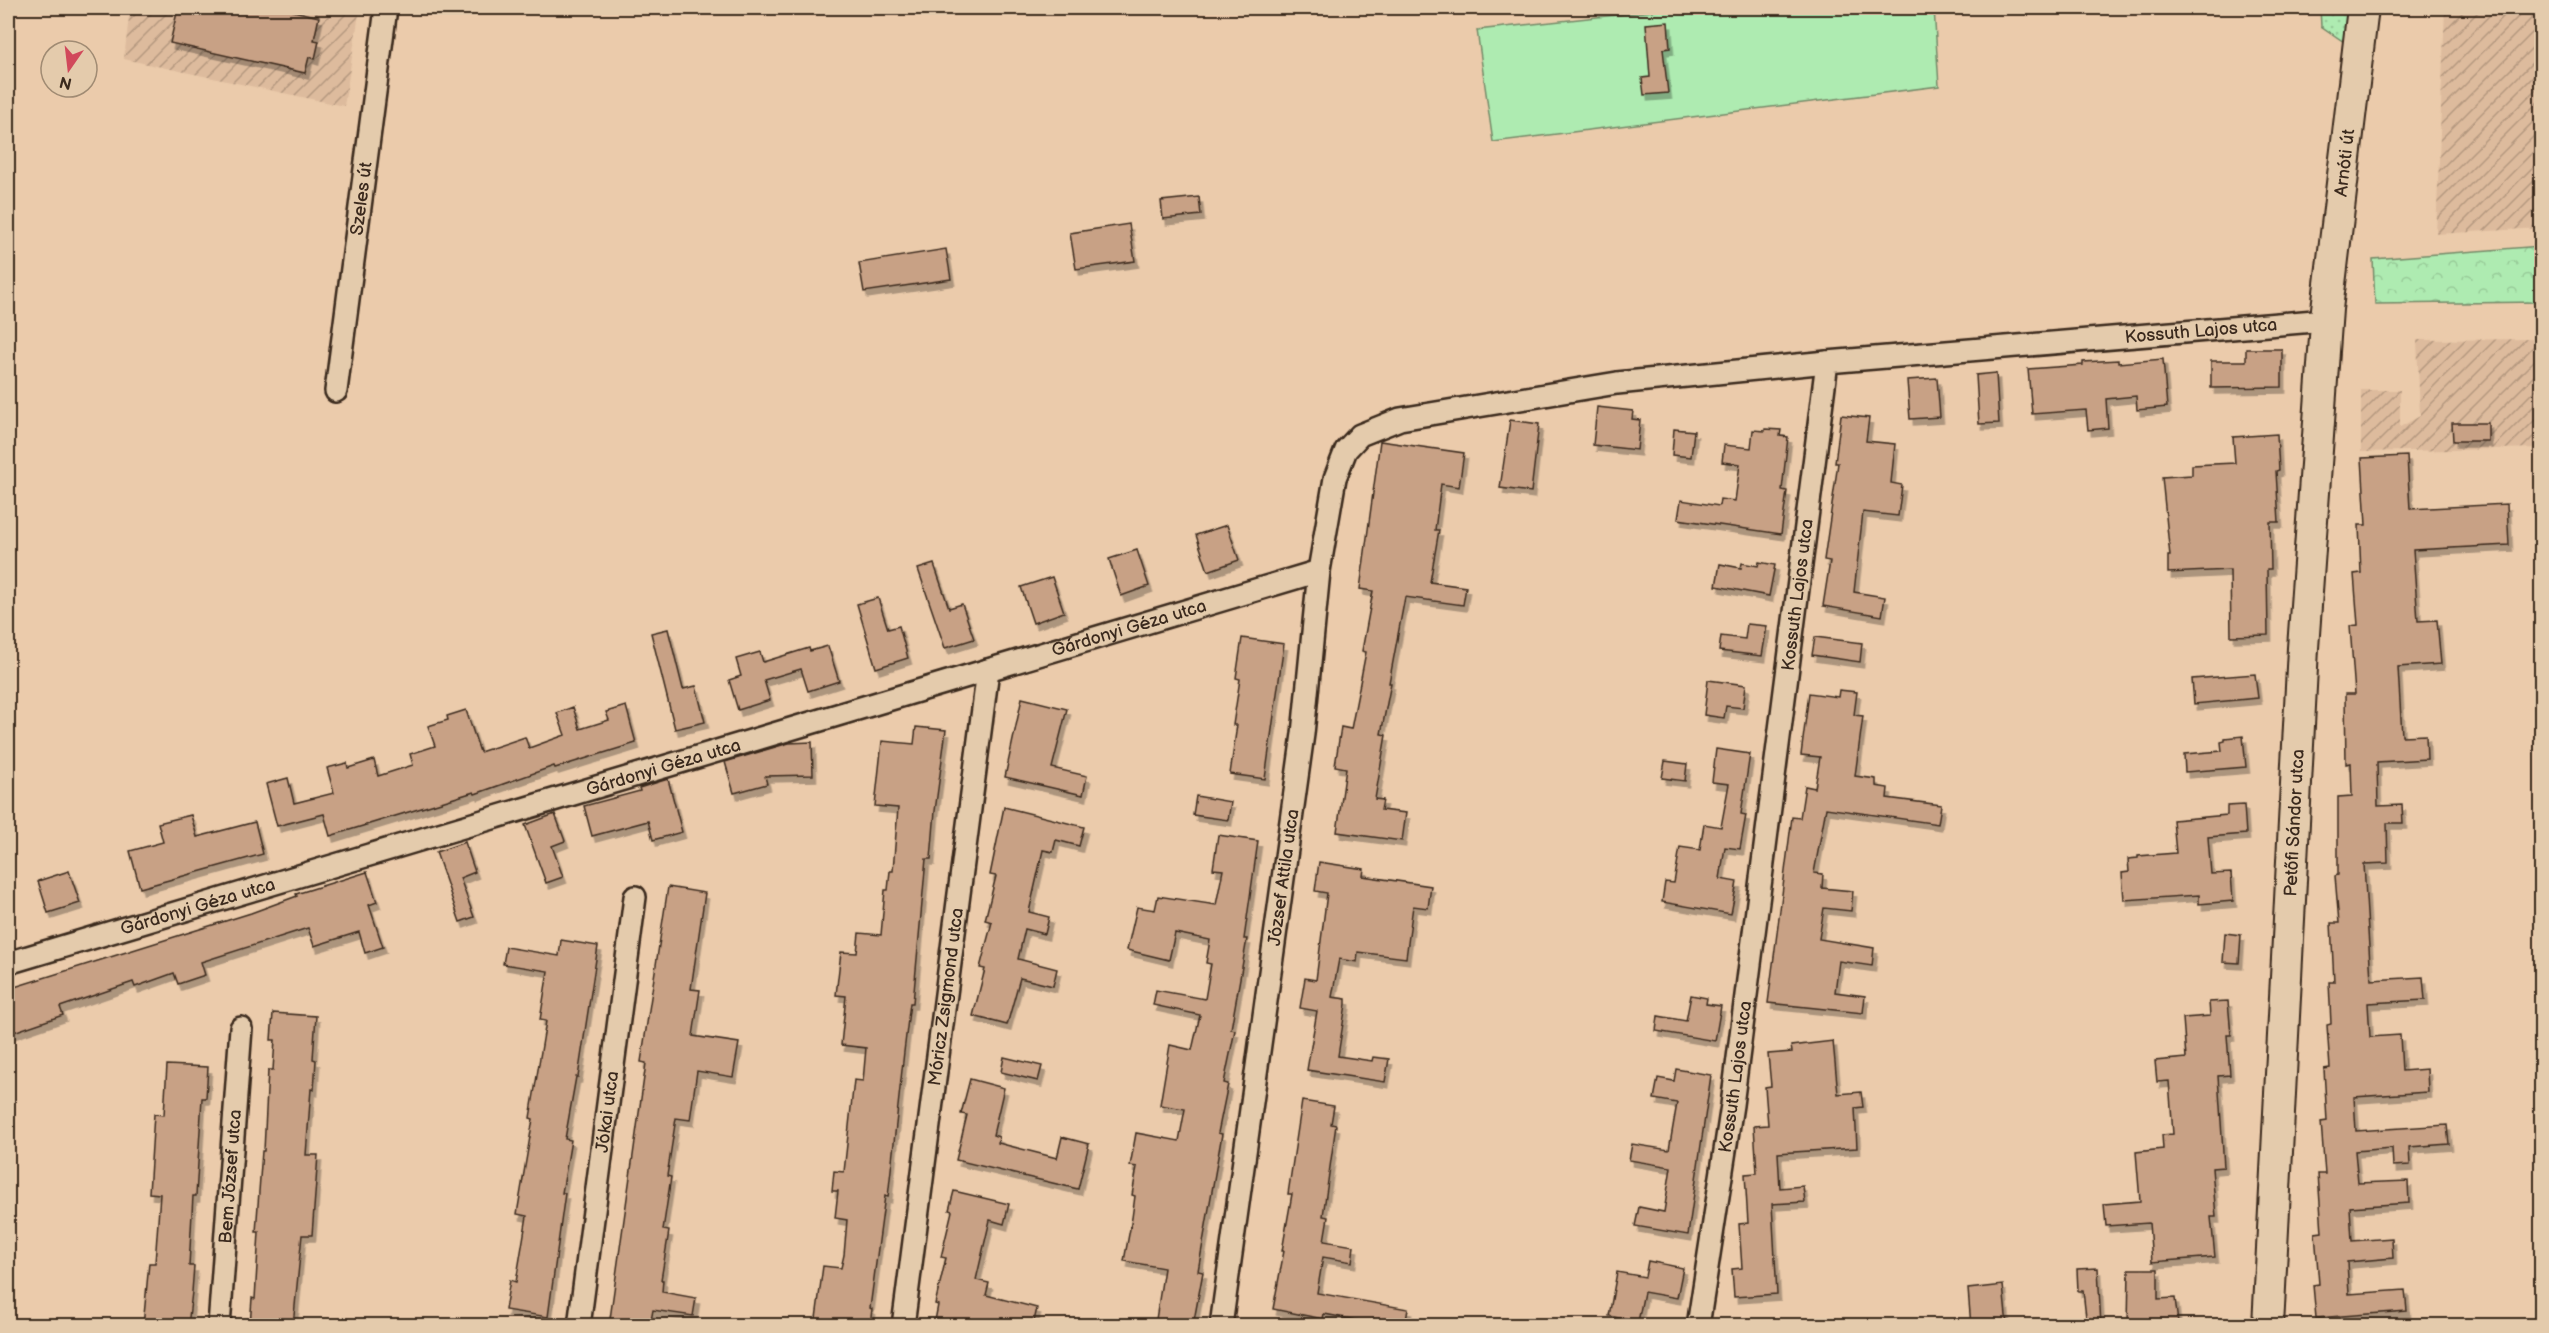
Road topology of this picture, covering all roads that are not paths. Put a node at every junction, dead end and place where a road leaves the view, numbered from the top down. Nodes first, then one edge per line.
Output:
1 (386, 8) edge
2 (2363, 8) edge
3 (2326, 320) junction
4 (1827, 362) junction
5 (336, 391) dead end
6 (1319, 571) junction
7 (988, 670) junction
8 (635, 897) dead end
9 (8, 963) edge
10 (241, 1028) dead end
11 (219, 1326) edge
12 (579, 1326) edge
13 (903, 1326) edge
14 (1221, 1326) edge
15 (1698, 1326) edge
16 (2268, 1326) edge

1 - 5 street, Szeles út
2 - 3 main road, Arnóti út
3 - 4 street, Kossuth Lajos utca
3 - 16 main road, Petőfi Sándor utca
4 - 6 street, József Attila utca
4 - 15 street, Kossuth Lajos utca
6 - 7 street, Gárdonyi Géza utca
6 - 14 street, József Attila utca
7 - 9 street, Gárdonyi Géza utca
7 - 13 street, Móricz Zsigmond utca
8 - 12 street, Jókai utca
10 - 11 street, Bem József utca

